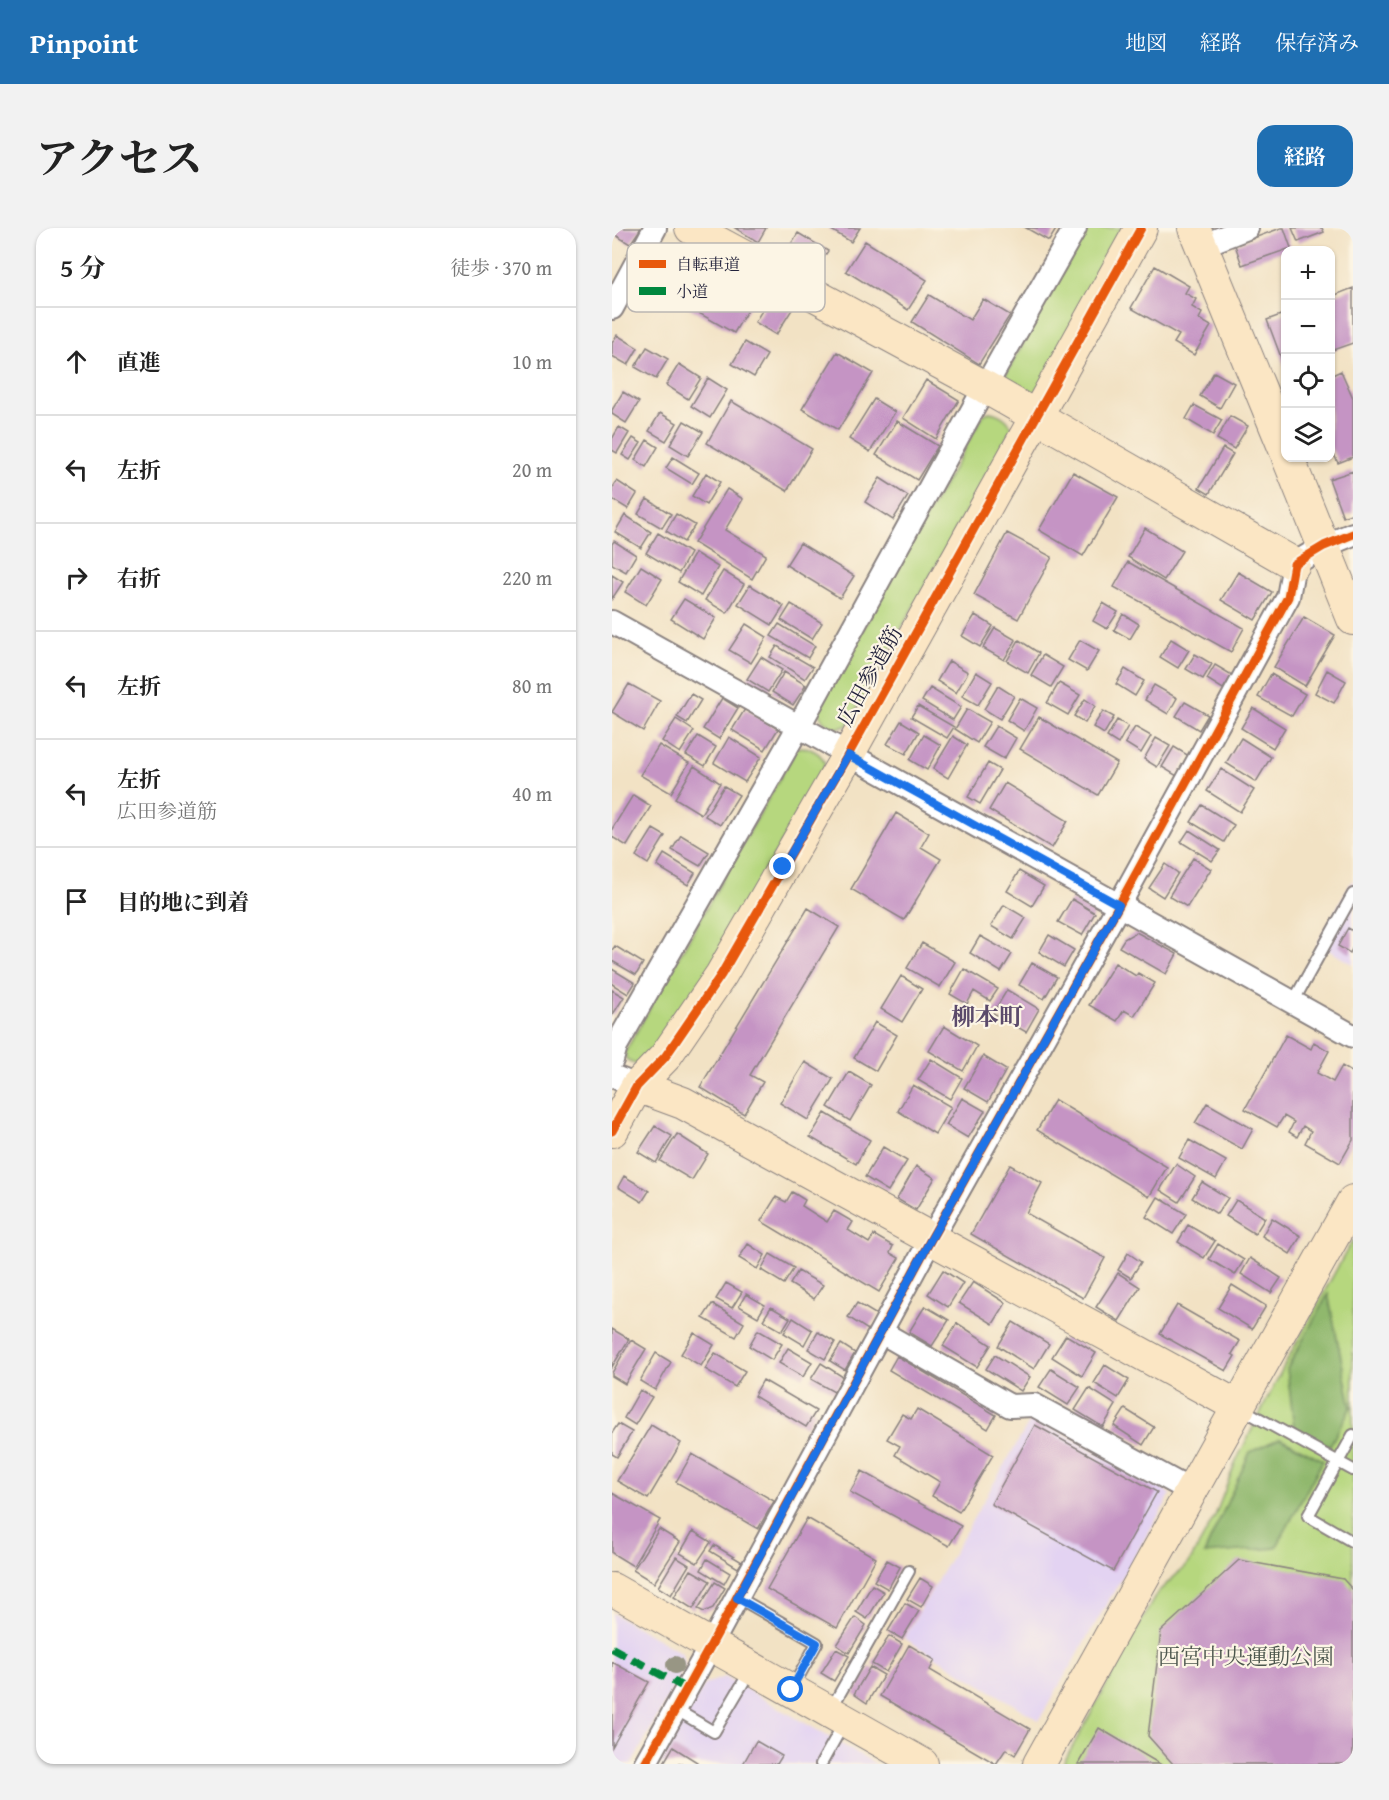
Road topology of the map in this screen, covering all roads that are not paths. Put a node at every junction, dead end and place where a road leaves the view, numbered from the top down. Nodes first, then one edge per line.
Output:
1 (655, 228) edge
2 (691, 228) edge
3 (1075, 228) edge
4 (1142, 228) edge
5 (1247, 228) edge
6 (1197, 237) edge
7 (647, 243) edge
8 (719, 243) edge
9 (627, 280) edge
10 (825, 300) edge
11 (612, 308) edge
12 (985, 387) junction
13 (1036, 418) junction
14 (1281, 440) edge
15 (1290, 462) edge
16 (1353, 534) edge
17 (1324, 546) junction
18 (1294, 564) junction
19 (1353, 619) edge
20 (612, 622) edge
21 (799, 726) junction
22 (848, 755) junction
23 (1353, 894) edge
24 (1119, 905) junction
25 (1293, 1002) junction
26 (1353, 1036) edge
27 (612, 1060) edge
28 (625, 1081) edge
29 (612, 1131) edge
30 (1353, 1202) edge
31 (931, 1239) junction
32 (880, 1332) junction
33 (1239, 1407) junction
34 (1353, 1435) edge
35 (1337, 1461) junction
36 (1353, 1470) edge
37 (1191, 1491) junction
38 (1353, 1542) edge
39 (909, 1571) dead end
40 (612, 1589) edge
41 (737, 1598) junction
42 (711, 1645) junction
43 (752, 1668) junction
44 (791, 1690) junction
45 (675, 1710) junction
46 (837, 1716) junction
47 (645, 1764) edge
48 (821, 1764) edge
49 (922, 1764) edge
50 (1039, 1764) edge

1 - 7 street
2 - 8 street
3 - 12 street
4 - 13 street, 広田参道筋
5 - 6 street
6 - 14 street
9 - 11 street
10 - 12 street
12 - 13 street
12 - 21 street
13 - 18 street
13 - 22 street, 広田参道筋
15 - 17 street
16 - 17 street
17 - 18 street
17 - 19 street
18 - 24 street
20 - 21 street
21 - 22 street
21 - 27 street
22 - 24 street
22 - 28 street, 広田参道筋
23 - 25 lane
24 - 25 street
24 - 31 street
25 - 26 street
28 - 29 street, 広田参道筋
28 - 31 street
30 - 33 street
31 - 32 street
31 - 33 street
32 - 37 street
32 - 41 street
33 - 35 lane
33 - 37 street
34 - 35 lane
35 - 36 lane
35 - 38 lane
37 - 50 street
39 - 46 lane
40 - 42 street
41 - 42 street
41 - 44 lane
42 - 43 street
42 - 45 street
43 - 44 street
43 - 45 lane
44 - 46 street
45 - 47 street
46 - 48 lane
46 - 49 street

